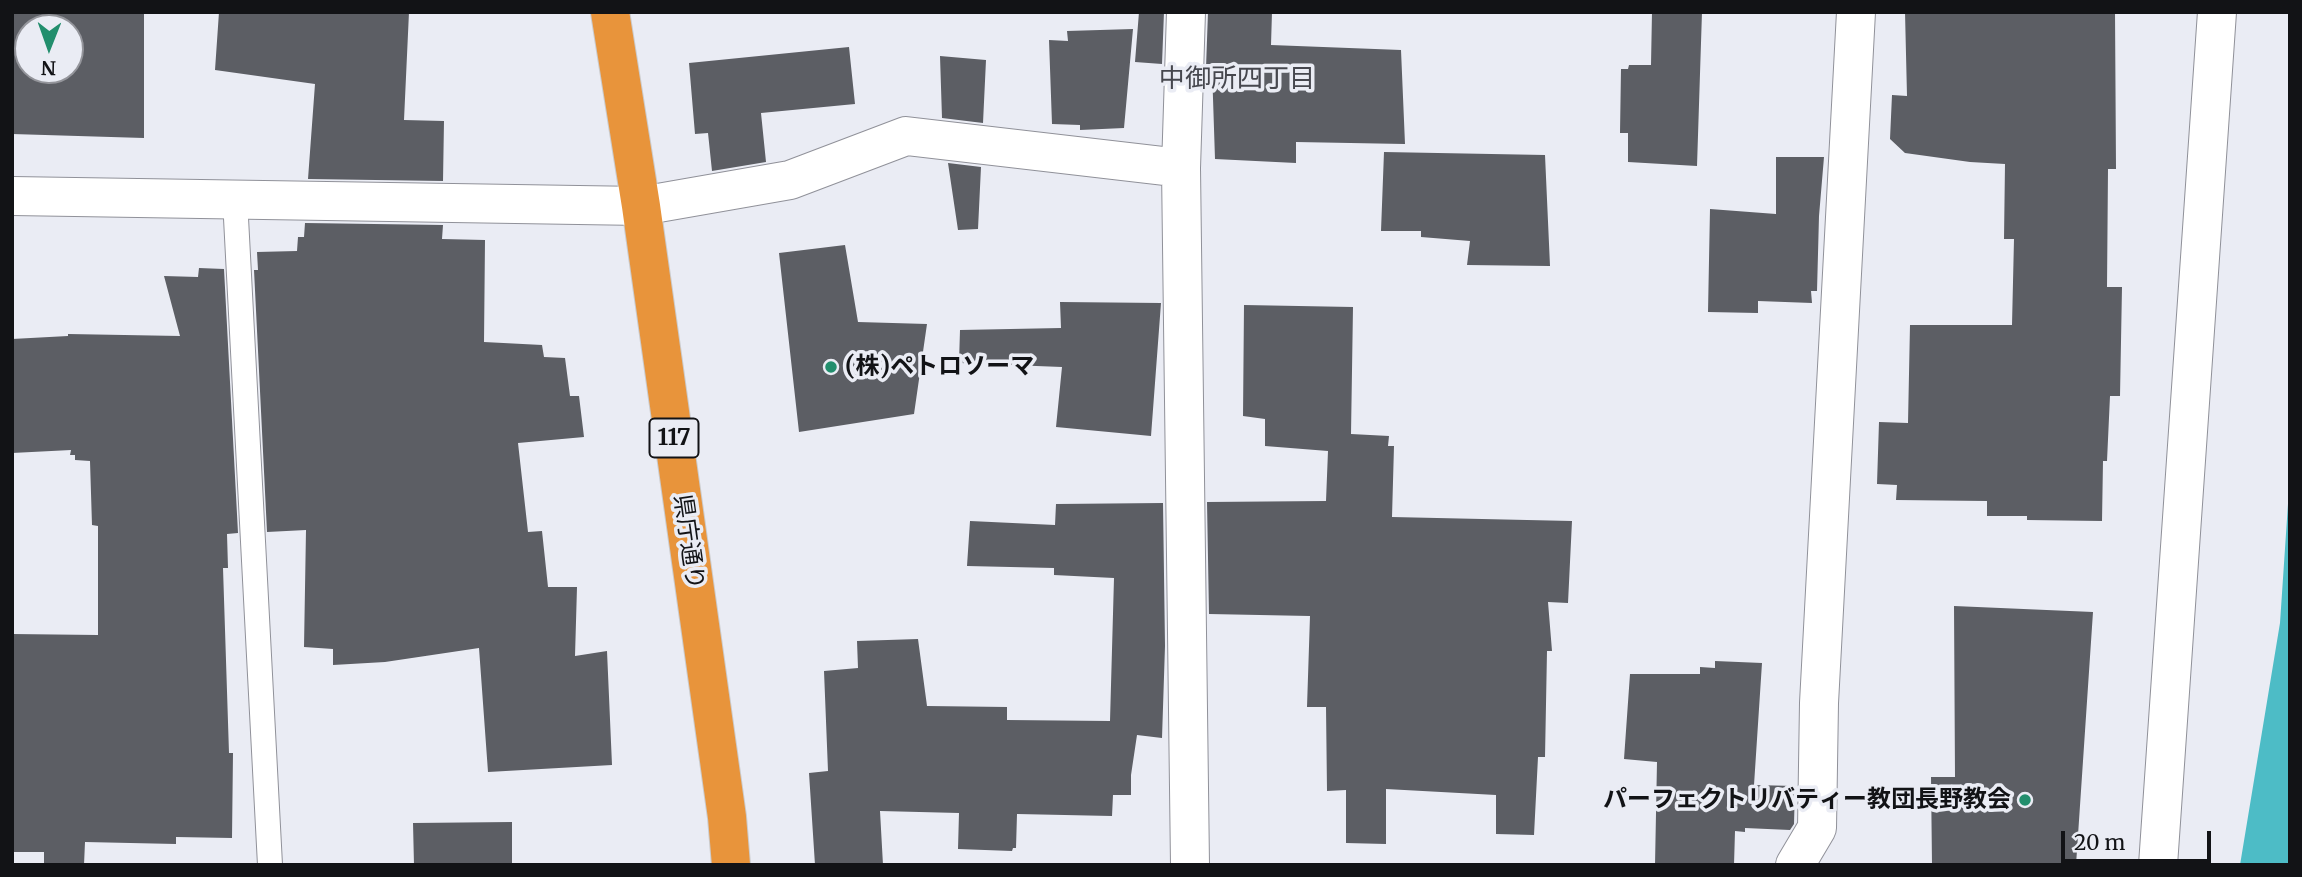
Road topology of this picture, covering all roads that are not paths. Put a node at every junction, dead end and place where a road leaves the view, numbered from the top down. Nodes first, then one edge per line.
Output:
1 (610, 12) edge
2 (1186, 12) edge
3 (1856, 12) edge
4 (2217, 12) edge
5 (1181, 168) junction
6 (12, 197) edge
7 (235, 199) junction
8 (641, 206) junction
9 (270, 865) edge
10 (731, 865) edge
11 (1190, 865) edge
12 (1795, 865) edge
13 (2158, 865) edge

1 - 8 highway, 県庁通り / 117
2 - 5 street
3 - 12 street
4 - 13 street
5 - 8 street
5 - 11 street
6 - 7 street
7 - 8 street
7 - 9 lane
8 - 10 highway, 県庁通り / 117

